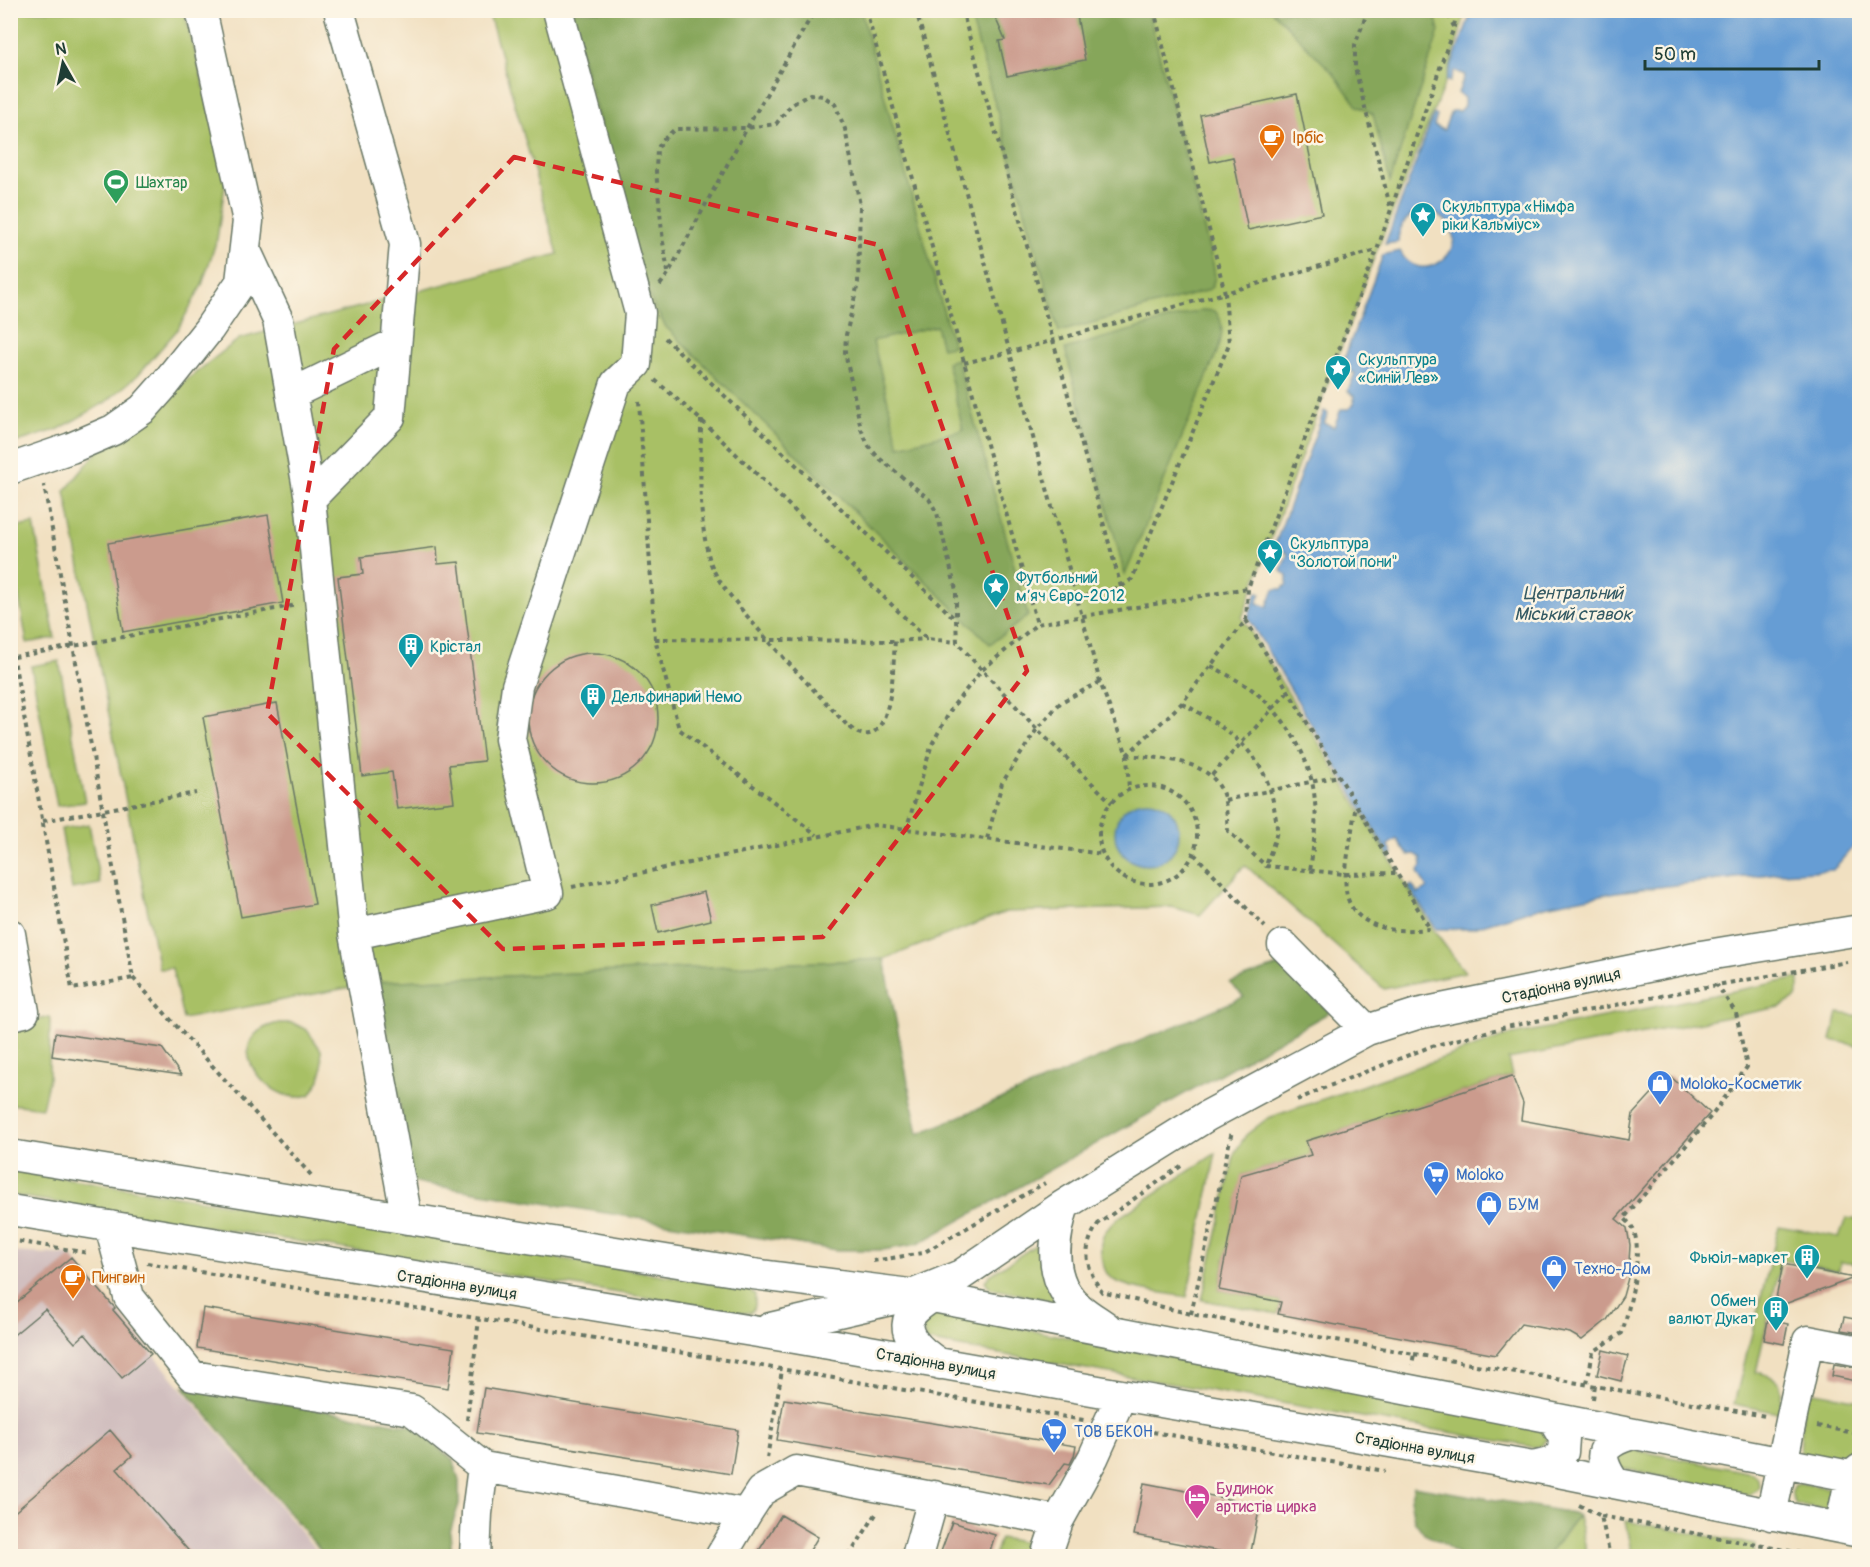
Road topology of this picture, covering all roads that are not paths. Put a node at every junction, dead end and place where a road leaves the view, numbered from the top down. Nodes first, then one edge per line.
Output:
1 (201, 10) edge
2 (341, 10) edge
3 (558, 10) edge
4 (245, 249) junction
5 (396, 343) junction
6 (291, 394) junction
7 (10, 469) edge
8 (310, 499) junction
9 (1856, 931) edge
10 (10, 934) edge
11 (354, 934) junction
12 (1282, 945) road end
13 (10, 1015) edge
14 (1367, 1030) junction
15 (10, 1155) edge
16 (1056, 1193) junction
17 (10, 1210) edge
18 (407, 1219) junction
19 (110, 1226) junction
20 (922, 1296) junction
21 (756, 1331) junction
22 (1113, 1332) junction
23 (1860, 1351) edge
24 (940, 1364) junction
25 (1121, 1396) junction
26 (1552, 1418) junction
27 (1632, 1434) junction
28 (473, 1459) junction
29 (1782, 1463) junction
30 (1533, 1467) junction
31 (1857, 1474) edge
32 (1614, 1482) junction
33 (934, 1496) junction
34 (753, 1503) junction
35 (1771, 1515) junction
36 (1058, 1521) junction
37 (1850, 1530) edge
38 (475, 1557) edge
39 (721, 1557) edge
40 (916, 1557) edge
41 (1046, 1557) edge

1 - 4 street
2 - 5 street
3 - 11 street
4 - 6 street
4 - 7 street
5 - 6 street
5 - 8 street
6 - 8 street
8 - 11 street
9 - 14 street, Стадіонна вулиця
10 - 13 street
11 - 18 street
12 - 14 street
14 - 16 street, Стадіонна вулиця
15 - 18 street
16 - 20 street, Стадіонна вулиця
16 - 22 street
17 - 19 street, Стадіонна вулиця
18 - 20 street
19 - 21 street, Стадіонна вулиця
19 - 28 street
20 - 21 street
20 - 22 street
20 - 24 street, Стадіонна вулиця
21 - 24 street, Стадіонна вулиця
22 - 26 street
23 - 29 street
24 - 25 street, Стадіонна вулиця
25 - 30 street, Стадіонна вулиця
25 - 36 street
26 - 27 street
26 - 30 street
27 - 29 street
27 - 32 street
28 - 34 street
28 - 38 street
29 - 31 street
29 - 35 street
30 - 32 street, Стадіонна вулиця
31 - 37 street
32 - 35 street, Стадіонна вулиця
33 - 34 street
33 - 36 street
33 - 40 street
34 - 39 street
35 - 37 street, Стадіонна вулиця
36 - 41 street

